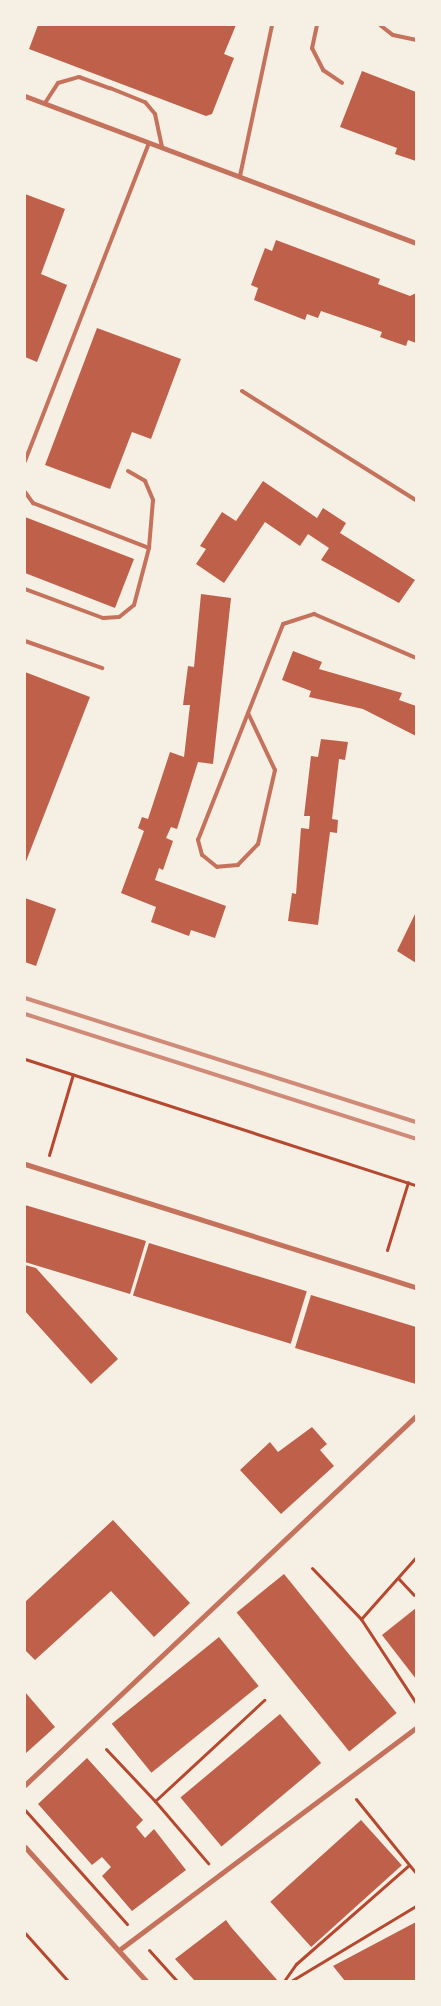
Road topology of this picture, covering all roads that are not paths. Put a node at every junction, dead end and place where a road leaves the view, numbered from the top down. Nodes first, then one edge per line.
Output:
1 (272, 25) edge
2 (317, 25) edge
3 (380, 25) edge
4 (416, 40) edge
5 (342, 83) dead end
6 (25, 96) edge
7 (45, 103) junction
8 (150, 142) junction
9 (162, 147) junction
10 (240, 176) junction
11 (416, 243) edge
12 (242, 391) dead end
13 (25, 461) edge
14 (128, 471) dead end
15 (25, 492) edge
16 (416, 500) edge
17 (149, 548) junction
18 (25, 589) edge
19 (25, 641) edge
20 (416, 658) edge
21 (102, 668) dead end
22 (248, 713) junction
23 (25, 1164) edge
24 (416, 1287) edge
25 (416, 1416) edge
26 (416, 1728) edge
27 (25, 1785) edge
28 (25, 1847) edge
29 (119, 1950) junction
30 (146, 1981) edge

1 - 10 lane
2 - 5 lane
3 - 4 lane
6 - 7 street
7 - 8 street
7 - 9 lane
8 - 9 street
8 - 13 lane
9 - 10 street
10 - 11 street
12 - 16 lane
14 - 17 lane
15 - 17 lane
17 - 18 lane
19 - 21 lane
20 - 22 lane
22 - 22 lane
23 - 24 street
25 - 27 street
26 - 29 street
28 - 29 street
29 - 30 street

